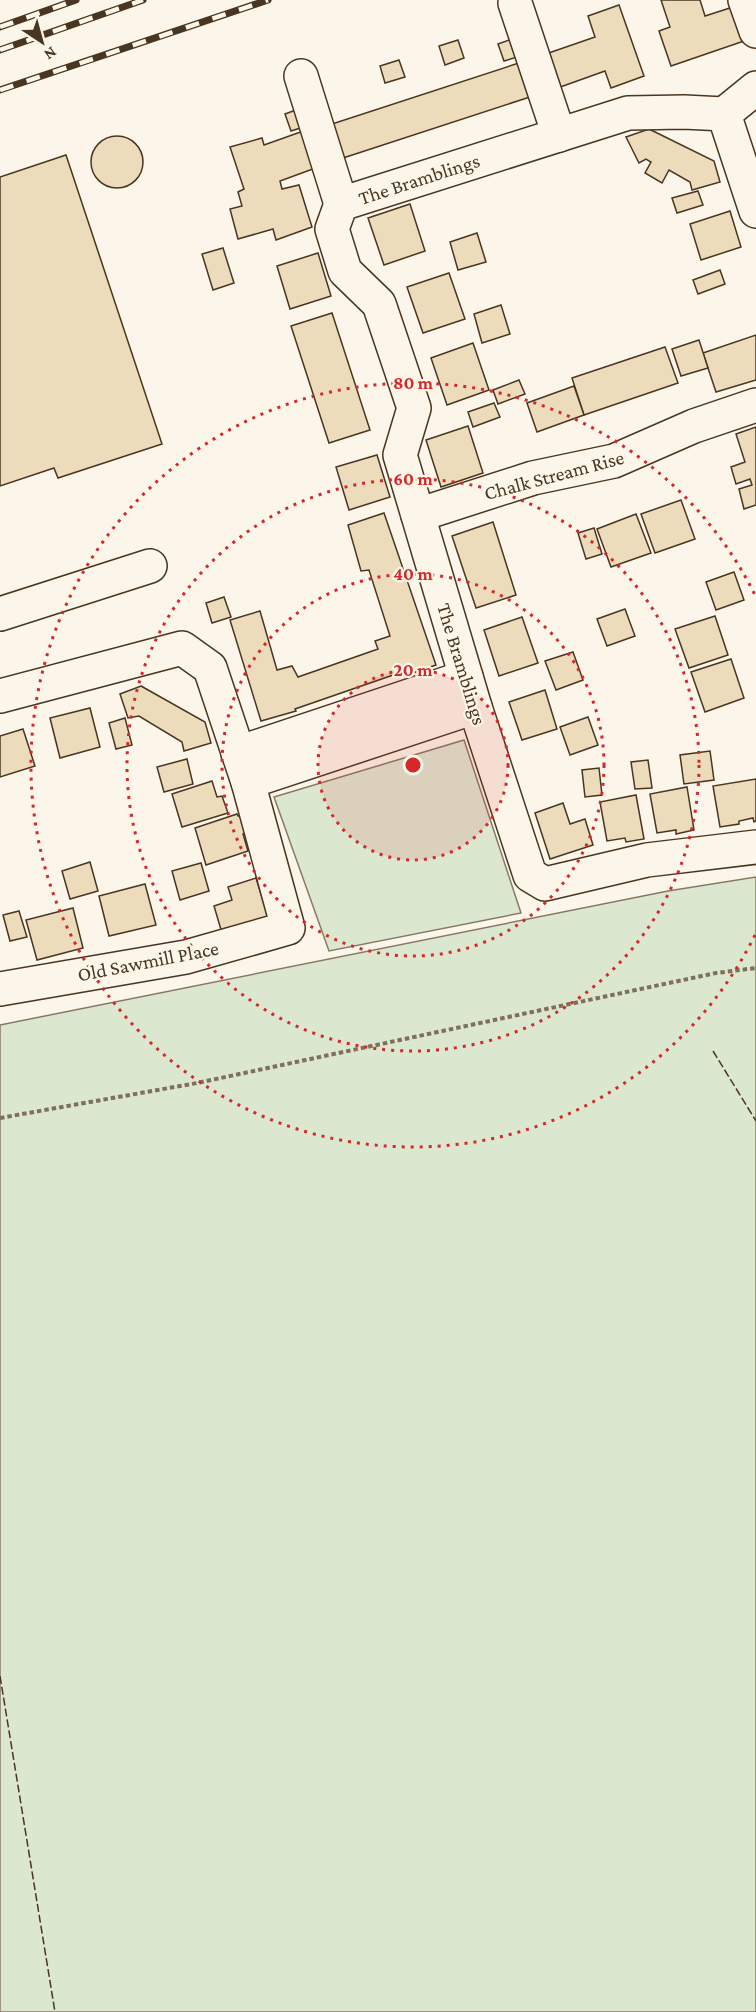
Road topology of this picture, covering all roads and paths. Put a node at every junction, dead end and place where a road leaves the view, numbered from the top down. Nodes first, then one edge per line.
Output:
1 (745, 0) edge
2 (515, 3) dead end
3 (756, 31) edge
4 (301, 75) dead end
5 (756, 88) edge
6 (724, 114) junction
7 (559, 135) junction
8 (341, 204) junction
9 (756, 211) edge
10 (756, 405) edge
11 (418, 515) junction
12 (150, 566) dead end
13 (0, 614) edge
14 (470, 692) junction
15 (0, 696) edge
16 (243, 768) junction
17 (756, 847) edge
18 (756, 968) edge
19 (0, 988) edge
20 (0, 1118) edge

1 - 3 street
2 - 7 street
4 - 8 street
5 - 6 street
6 - 7 street, The Bramblings
6 - 9 street
7 - 8 street, The Bramblings
8 - 11 street, The Bramblings
10 - 11 street, Chalk Stream Rise
11 - 14 street, The Bramblings
12 - 13 street
14 - 16 street
14 - 17 street, The Bramblings
15 - 16 street, Old Sawmill Place
16 - 19 street, Old Sawmill Place
18 - 20 path

